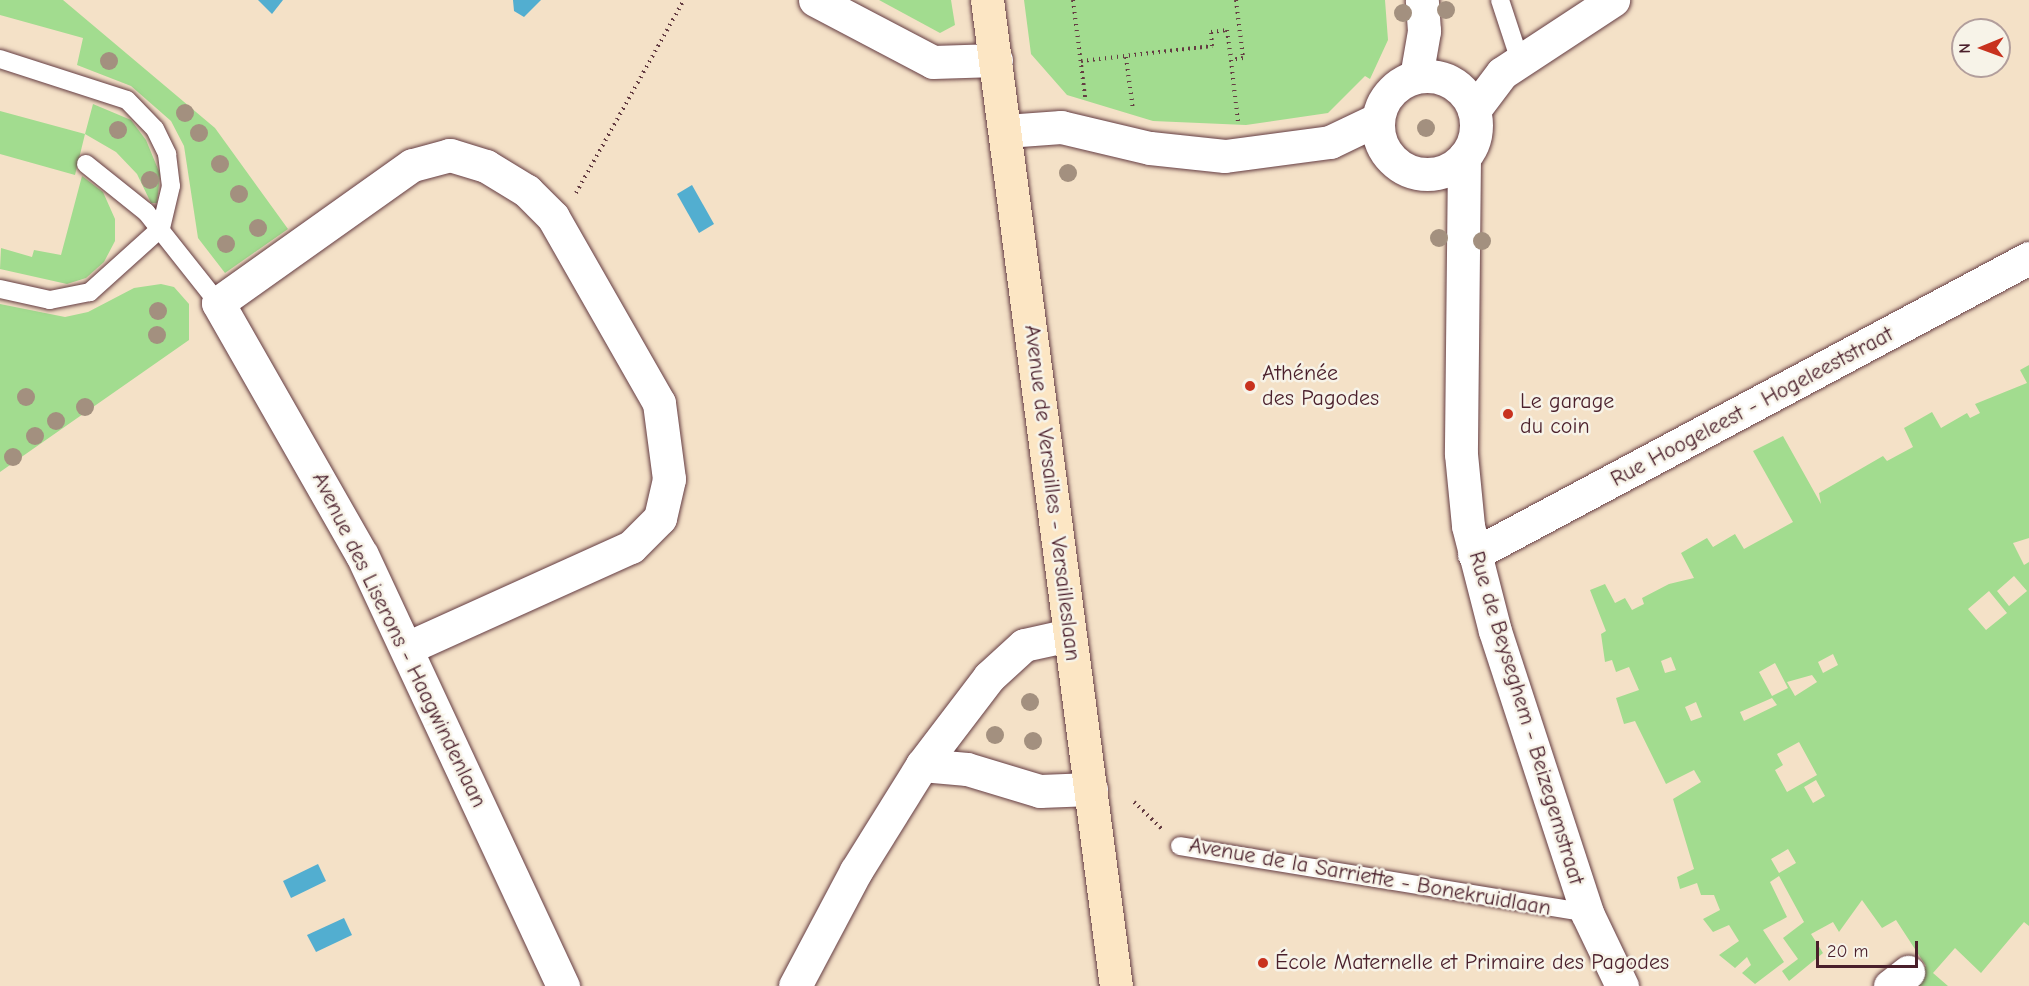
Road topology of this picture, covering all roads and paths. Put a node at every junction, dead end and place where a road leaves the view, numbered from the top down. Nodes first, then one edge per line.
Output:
1 (684, 0) edge
2 (815, 0) edge
3 (987, 0) edge
4 (1073, 0) edge
5 (1236, 0) edge
6 (1500, 0) edge
7 (1613, 0) edge
8 (1423, 16) edge
9 (1126, 57) junction
10 (0, 59) edge
11 (996, 60) junction
12 (1231, 60) junction
13 (1081, 61) junction
14 (1511, 67) junction
15 (1447, 88) junction
16 (1087, 110) dead end
17 (1378, 118) junction
18 (1135, 121) dead end
19 (1006, 131) junction
20 (1239, 131) dead end
21 (1330, 141) junction
22 (1386, 154) junction
23 (1464, 157) junction
24 (86, 164) dead end
25 (1434, 174) junction
26 (569, 204) dead end
27 (1461, 226) junction
28 (161, 228) junction
29 (2029, 258) edge
30 (0, 289) edge
31 (218, 303) junction
32 (1474, 554) junction
33 (1070, 635) junction
34 (407, 648) junction
35 (922, 765) junction
36 (1090, 789) junction
37 (1134, 802) dead end
38 (1180, 846) joint
39 (1587, 914) junction
40 (563, 986) edge
41 (795, 986) edge
42 (1116, 986) edge
43 (1622, 986) edge

1 - 26 path
2 - 11 street
3 - 11 street, Avenue de Versailles - Versailleslaan
4 - 13 path
5 - 12 path
6 - 14 lane
7 - 14 street
8 - 15 street, Rue de Beyseghem - Beizegemstraat
9 - 12 path
9 - 13 path
9 - 18 path
10 - 28 lane
11 - 19 street, Avenue de Versailles - Versailleslaan
12 - 20 path
13 - 16 path
14 - 15 street
15 - 17 street
15 - 23 street, Rue de Beyseghem - Beizegemstraat
17 - 21 street
17 - 22 street
19 - 21 street
19 - 33 street, Avenue de Versailles - Versailleslaan
21 - 22 street
22 - 25 street
23 - 25 street
23 - 27 street, Rue de Beyseghem - Beizegemstraat
24 - 28 lane
25 - 27 street, Rue de Beyseghem - Beizegemstraat
27 - 32 street, Rue de Beyseghem - Beizegemstraat
28 - 30 lane
28 - 31 lane
29 - 32 street, Rue Hoogeleest - Hogeleeststraat
31 - 34 street, Avenue des Liserons - Haagwindenlaan
31 - 34 street
32 - 39 street, Rue de Beyseghem - Beizegemstraat
33 - 35 street
33 - 36 street, Avenue de Versailles - Versailleslaan
34 - 40 street, Avenue des Liserons - Haagwindenlaan
35 - 36 street
35 - 41 street
36 - 42 street, Avenue de Versailles - Versailleslaan
37 - 38 path, Avenue de la Sarriette - Bonekruidlaan
38 - 39 lane, Avenue de la Sarriette - Bonekruidlaan
39 - 43 street, Rue de Beyseghem - Beizegemstraat

